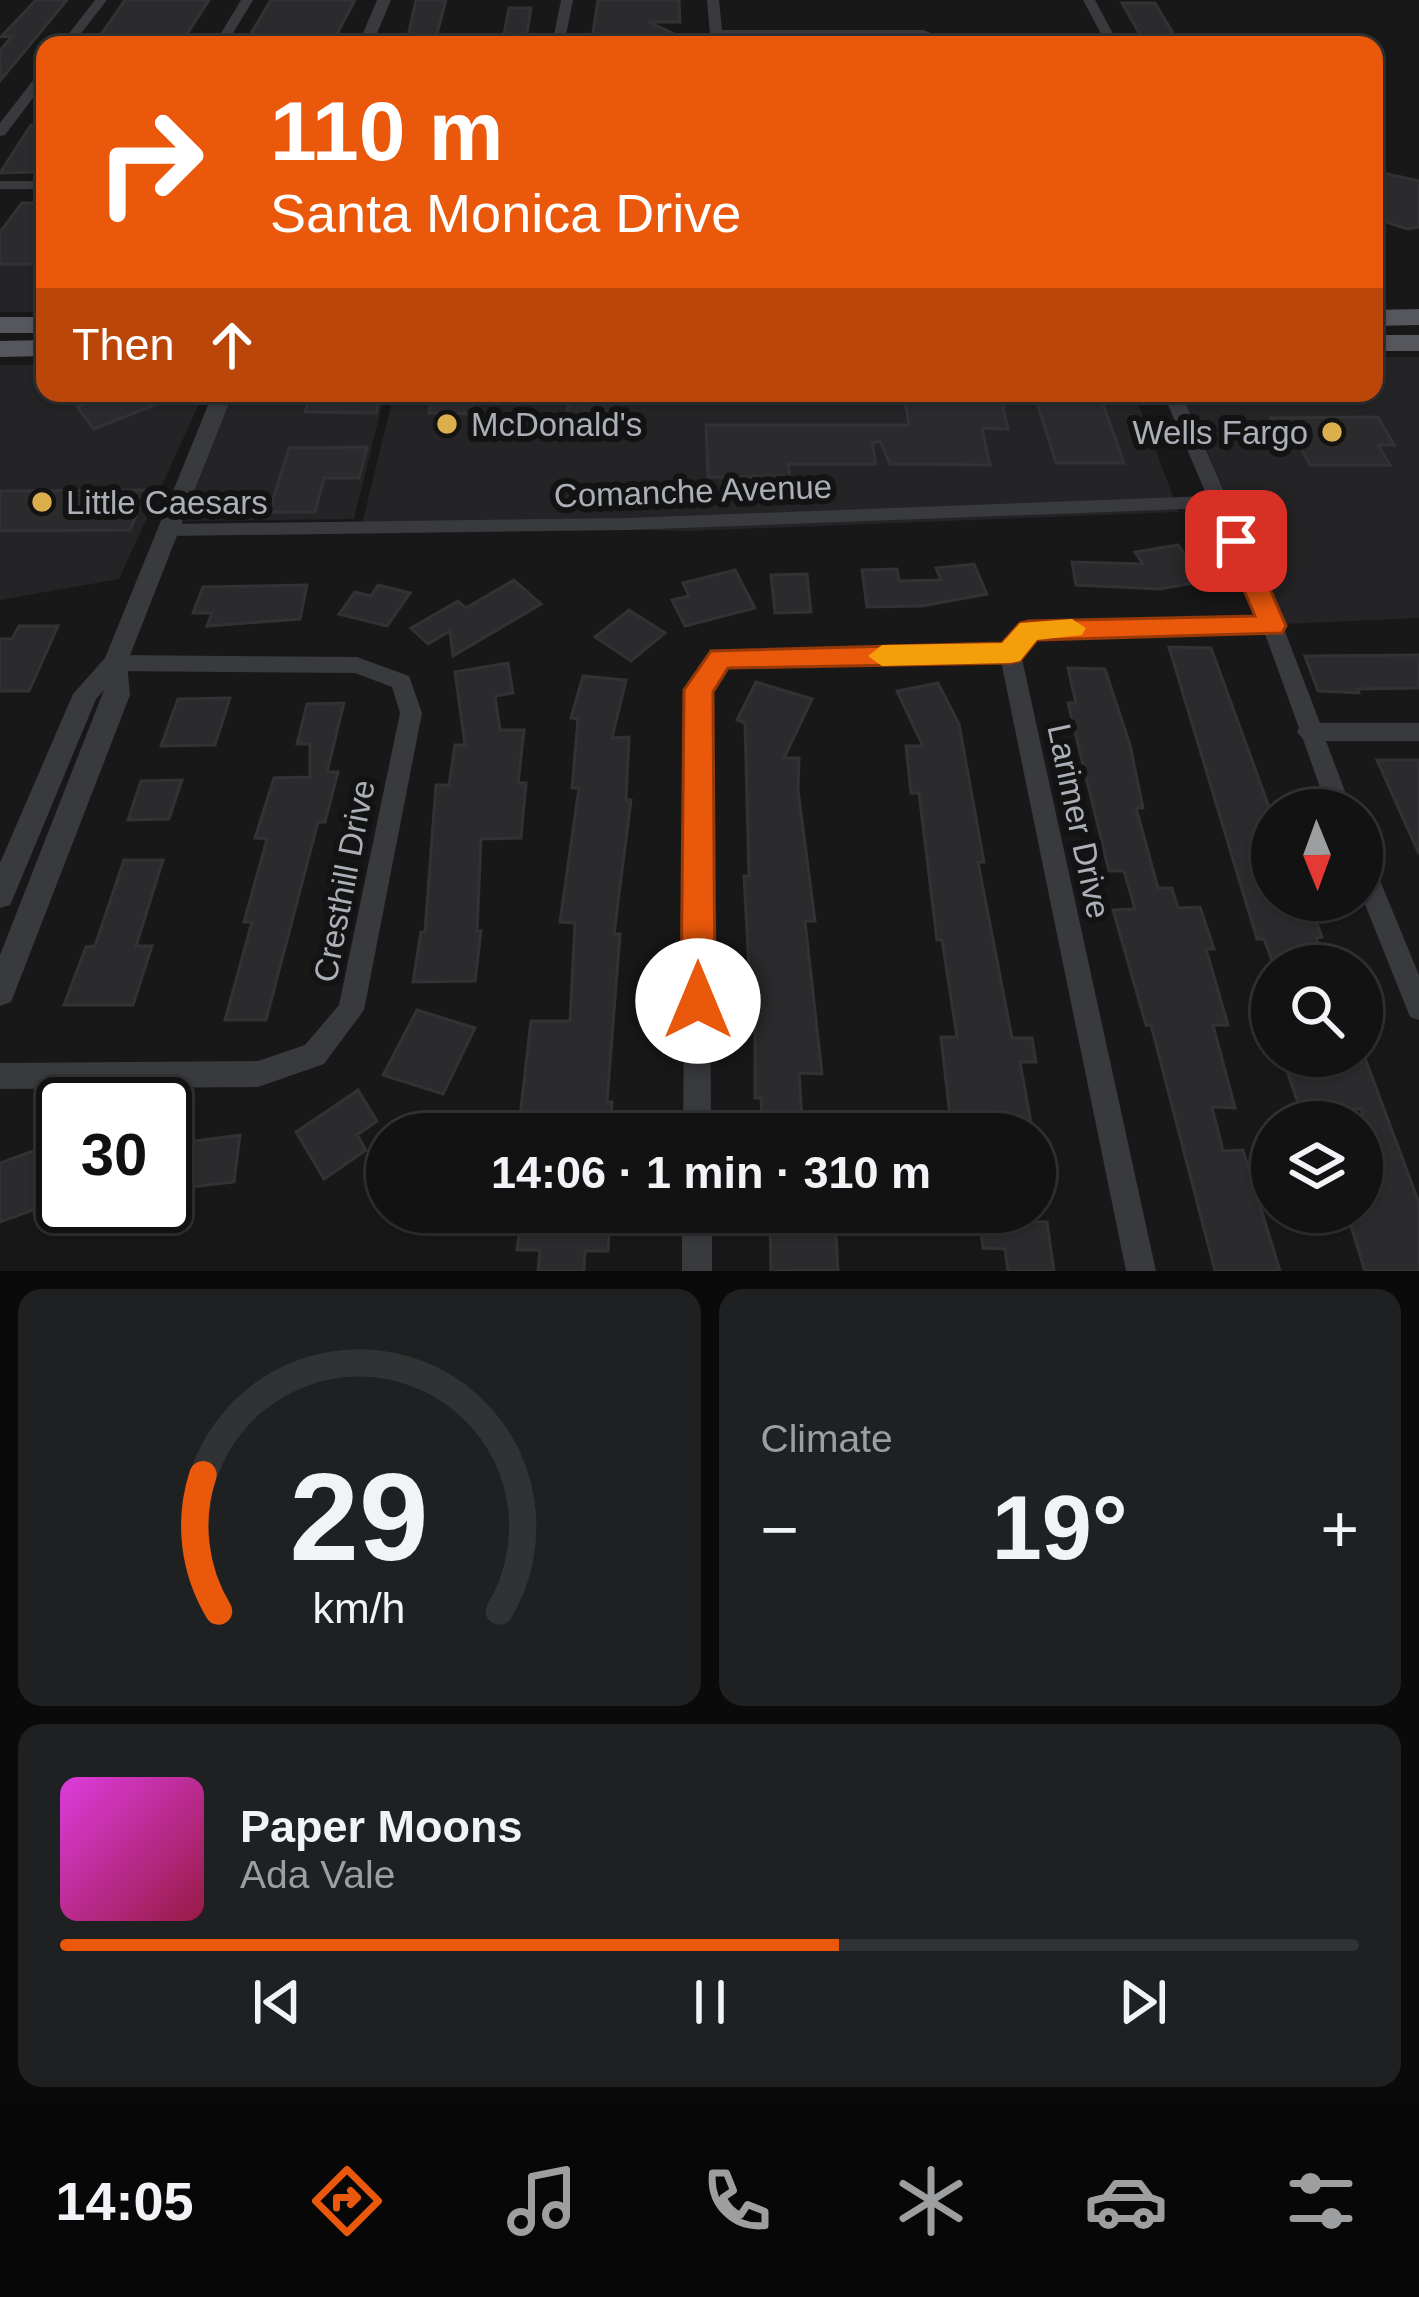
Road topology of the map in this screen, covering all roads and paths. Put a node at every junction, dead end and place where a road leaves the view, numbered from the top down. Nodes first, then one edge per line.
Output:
1 (101, 0) edge
2 (247, 0) edge
3 (384, 0) edge
4 (567, 0) edge
5 (713, 0) edge
6 (1089, 0) edge
7 (73, 36) edge
8 (225, 36) edge
9 (369, 36) edge
10 (560, 36) edge
11 (929, 36) edge
12 (1108, 36) edge
13 (36, 85) edge
14 (0, 132) edge
15 (0, 184) edge
16 (36, 185) edge
17 (1419, 317) edge
18 (1383, 318) edge
19 (0, 325) edge
20 (36, 325) edge
21 (1383, 343) edge
22 (1419, 343) edge
23 (36, 348) edge
24 (0, 349) edge
25 (220, 402) edge
26 (1176, 402) edge
27 (1219, 502) junction
28 (170, 530) junction
29 (1273, 626) junction
30 (1010, 653) junction
31 (115, 663) junction
32 (1308, 732) junction
33 (1419, 732) edge
34 (1331, 789) edge
35 (0, 896) edge
36 (1383, 918) edge
37 (0, 992) edge
38 (1419, 1008) edge
39 (0, 1076) edge
40 (698, 1113) edge
41 (697, 1233) edge
42 (697, 1271) edge
43 (1141, 1271) edge

1 - 7 street
2 - 8 street
3 - 9 street
4 - 10 street
5 - 11 street
6 - 12 street
13 - 14 street
15 - 16 street
17 - 18 main road
19 - 20 main road
21 - 22 main road
23 - 24 main road
25 - 28 street
26 - 27 street
27 - 28 street, Comanche Avenue
27 - 29 street
28 - 31 street
29 - 30 street
29 - 32 street
30 - 40 street
30 - 43 street, Larimer Drive
31 - 35 street
31 - 37 street
31 - 39 street, Cresthill Drive
32 - 33 street
32 - 34 street
36 - 38 street
41 - 42 street

